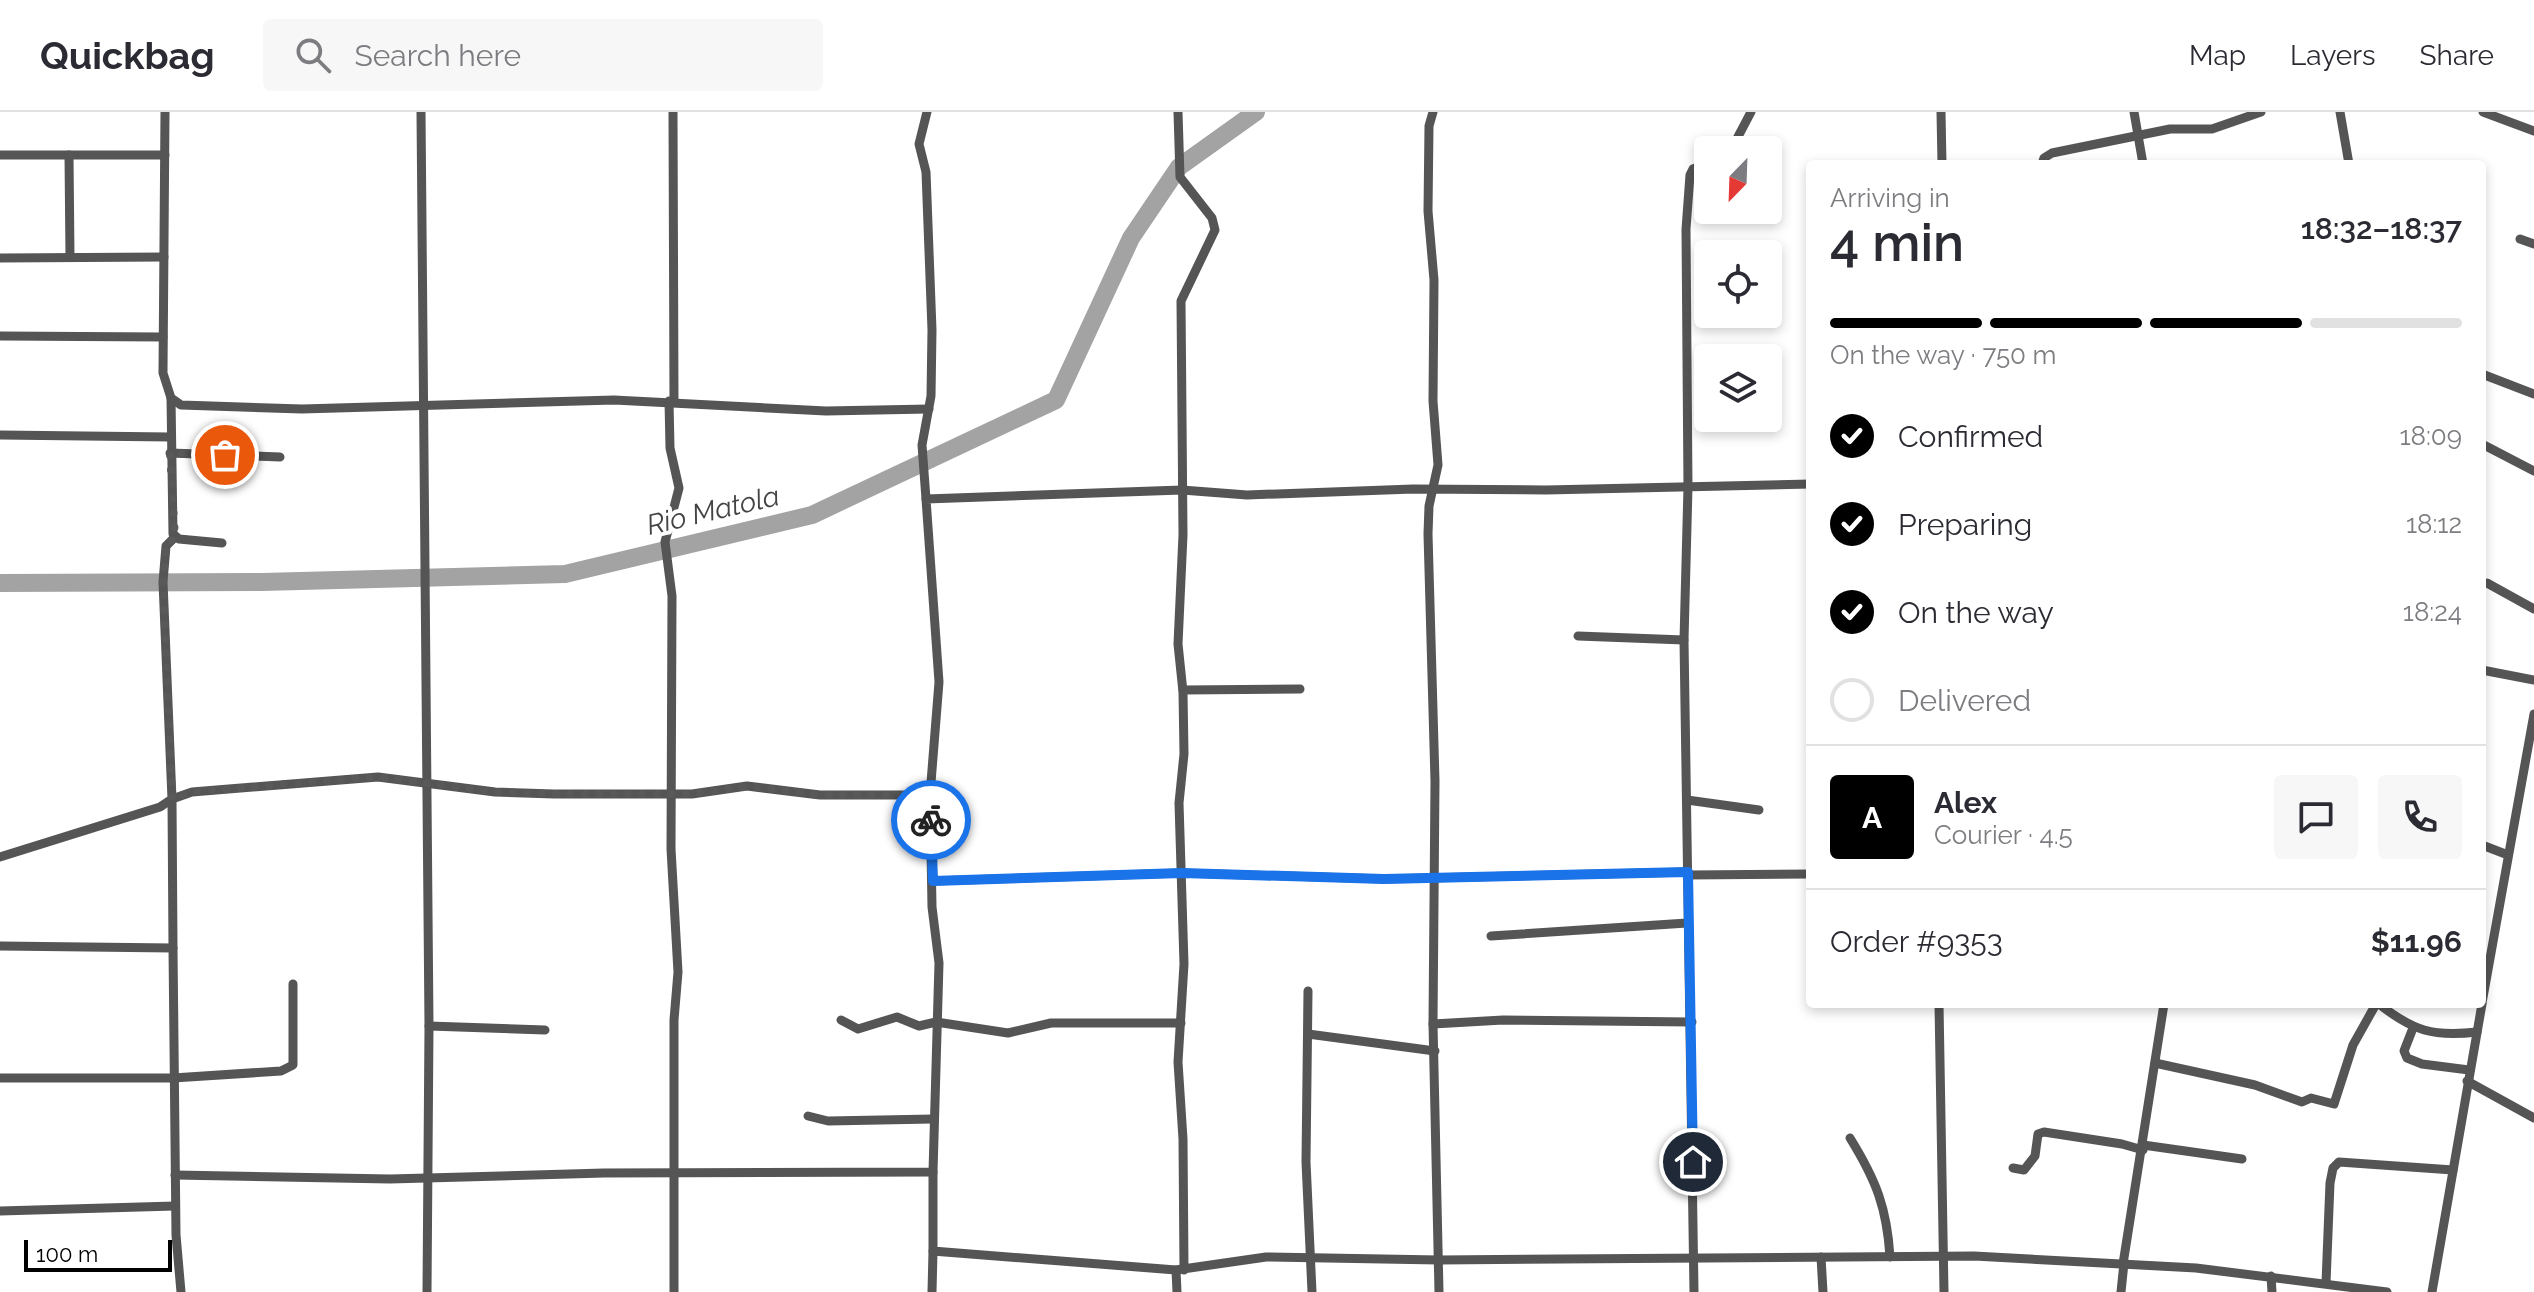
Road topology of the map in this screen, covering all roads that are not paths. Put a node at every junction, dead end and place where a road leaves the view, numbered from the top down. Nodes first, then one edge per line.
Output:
1 (165, 112) edge
2 (421, 112) edge
3 (673, 112) edge
4 (927, 112) edge
5 (1178, 112) edge
6 (1433, 112) edge
7 (1751, 112) edge
8 (1941, 112) edge
9 (2134, 112) edge
10 (2261, 112) edge
11 (2340, 112) edge
12 (2483, 112) edge
13 (2499, 114) edge
14 (2534, 131) edge
15 (2139, 135) junction
16 (1738, 136) edge
17 (0, 155) edge
18 (69, 155) junction
19 (165, 155) junction
20 (1942, 160) edge
21 (2043, 160) edge
22 (2142, 160) edge
23 (2348, 160) edge
24 (1694, 169) edge
25 (2520, 239) dead end
26 (2534, 244) edge
27 (70, 257) junction
28 (164, 257) junction
29 (0, 258) edge
30 (0, 336) edge
31 (163, 337) junction
32 (2486, 376) edge
33 (2534, 394) edge
34 (171, 398) junction
35 (672, 401) junction
36 (421, 406) junction
37 (929, 409) junction
38 (0, 435) edge
39 (170, 437) junction
40 (2486, 446) edge
41 (170, 453) junction
42 (280, 457) dead end
43 (2534, 471) edge
44 (1806, 484) edge
45 (1688, 487) junction
46 (1433, 489) junction
47 (1182, 490) junction
48 (926, 499) junction
49 (175, 537) junction
50 (222, 543) dead end
51 (2487, 583) dead end
52 (2534, 609) edge
53 (1578, 636) dead end
54 (1684, 640) junction
55 (2486, 671) edge
56 (2534, 680) edge
57 (1300, 689) dead end
58 (1183, 690) junction
59 (2534, 714) edge
60 (2534, 780) edge
61 (426, 781) junction
62 (2520, 790) junction
63 (673, 792) junction
64 (930, 795) junction
65 (172, 799) junction
66 (1687, 800) junction
67 (1759, 810) dead end
68 (2486, 847) edge
69 (2508, 855) junction
70 (0, 857) edge
71 (1182, 873) junction
72 (1688, 873) junction
73 (1806, 874) edge
74 (1435, 876) junction
75 (933, 881) junction
76 (1687, 923) junction
77 (1491, 936) dead end
78 (0, 946) edge
79 (173, 948) junction
80 (2486, 980) edge
81 (293, 984) dead end
82 (1308, 991) dead end
83 (1939, 1008) edge
84 (2163, 1008) edge
85 (2375, 1008) edge
86 (2383, 1008) edge
87 (2481, 1008) edge
88 (841, 1020) dead end
89 (936, 1022) junction
90 (1692, 1022) junction
91 (1181, 1023) junction
92 (1433, 1024) junction
93 (429, 1026) junction
94 (2413, 1028) junction
95 (545, 1030) dead end
96 (2477, 1032) junction
97 (1308, 1034) junction
98 (2455, 1034) junction
99 (1435, 1051) junction
100 (2473, 1051) junction
101 (2155, 1063) junction
102 (2468, 1075) junction
103 (0, 1078) edge
104 (173, 1078) junction
105 (808, 1116) dead end
106 (2534, 1118) edge
107 (933, 1119) junction
108 (1850, 1138) dead end
109 (2143, 1148) junction
110 (2242, 1159) dead end
111 (2013, 1168) dead end
112 (2453, 1170) junction
113 (933, 1172) junction
114 (676, 1174) junction
115 (175, 1175) junction
116 (428, 1176) junction
117 (175, 1206) junction
118 (0, 1211) edge
119 (933, 1251) junction
120 (1186, 1254) junction
121 (1944, 1256) junction
122 (1821, 1257) junction
123 (1890, 1257) junction
124 (1693, 1258) junction
125 (1311, 1259) junction
126 (1439, 1260) junction
127 (2124, 1264) junction
128 (1197, 1267) junction
129 (1180, 1270) junction
130 (2271, 1276) junction
131 (2326, 1283) junction
132 (181, 1292) edge
133 (427, 1292) edge
134 (674, 1292) edge
135 (932, 1292) edge
136 (1177, 1292) edge
137 (1312, 1292) edge
138 (1439, 1292) edge
139 (1694, 1292) edge
140 (1823, 1292) edge
141 (1944, 1292) edge
142 (2121, 1292) edge
143 (2272, 1292) edge
144 (2387, 1292) edge
145 (2432, 1292) edge

1 - 19 street
2 - 36 street
3 - 35 street
4 - 37 street
5 - 47 street
6 - 46 street
7 - 16 street
8 - 20 street
9 - 15 street
10 - 15 street
11 - 23 street
12 - 13 street
13 - 14 street
15 - 21 street
15 - 22 street
17 - 18 street
18 - 19 street
18 - 27 street
19 - 28 street
24 - 45 street
25 - 26 street
27 - 28 street
27 - 29 street
28 - 31 street
30 - 31 street
31 - 34 street
32 - 33 street
34 - 36 street
34 - 39 street
35 - 36 street
35 - 37 street
35 - 63 street
36 - 61 street
37 - 48 street
38 - 39 street
39 - 41 street
40 - 43 street
41 - 42 street
41 - 49 street
44 - 45 street
45 - 46 street
45 - 54 street
46 - 47 street
46 - 74 street
47 - 48 street
47 - 58 street
48 - 64 street
49 - 50 street
49 - 65 street
51 - 52 street
53 - 54 street
54 - 66 street
55 - 56 street
57 - 58 street
58 - 71 street
59 - 62 street
60 - 62 street
61 - 63 street
61 - 65 street
61 - 93 street
62 - 69 street
63 - 64 street
63 - 114 street
64 - 75 street
65 - 70 street
65 - 79 street
66 - 67 street
66 - 72 street
68 - 69 street
69 - 80 street
71 - 74 street
71 - 75 street
71 - 91 street
72 - 73 street
72 - 74 street
72 - 76 street
74 - 92 street
75 - 89 street
76 - 77 street
76 - 90 street
78 - 79 street
79 - 104 street
81 - 104 street
82 - 97 street
83 - 121 street
84 - 101 street
85 - 101 street
86 - 94 street
87 - 96 street
88 - 89 street
89 - 91 street
89 - 107 street
90 - 92 street
90 - 124 street
91 - 120 street
92 - 99 street
93 - 95 street
93 - 116 street
94 - 98 street
94 - 102 street
96 - 98 street
96 - 100 street
97 - 99 street
97 - 125 street
98 - 100 street
99 - 126 street
100 - 102 street
101 - 109 street
102 - 106 street
102 - 112 street
103 - 104 street
104 - 115 street
105 - 107 street
107 - 113 street
108 - 123 street
109 - 110 street
109 - 111 street
109 - 127 street
112 - 131 street
112 - 145 street
113 - 114 street
113 - 119 street
114 - 116 street
114 - 134 street
115 - 116 street
115 - 117 street
116 - 133 street
117 - 118 street
117 - 132 street
119 - 129 street
119 - 135 street
120 - 128 street
120 - 129 street
121 - 123 street
121 - 127 street
121 - 141 street
122 - 123 street
122 - 124 street
122 - 140 street
124 - 126 street
124 - 139 street
125 - 126 street
125 - 128 street
125 - 137 street
126 - 138 street
127 - 130 street
127 - 142 street
128 - 129 street
129 - 136 street
130 - 131 street
130 - 143 street
131 - 144 street

